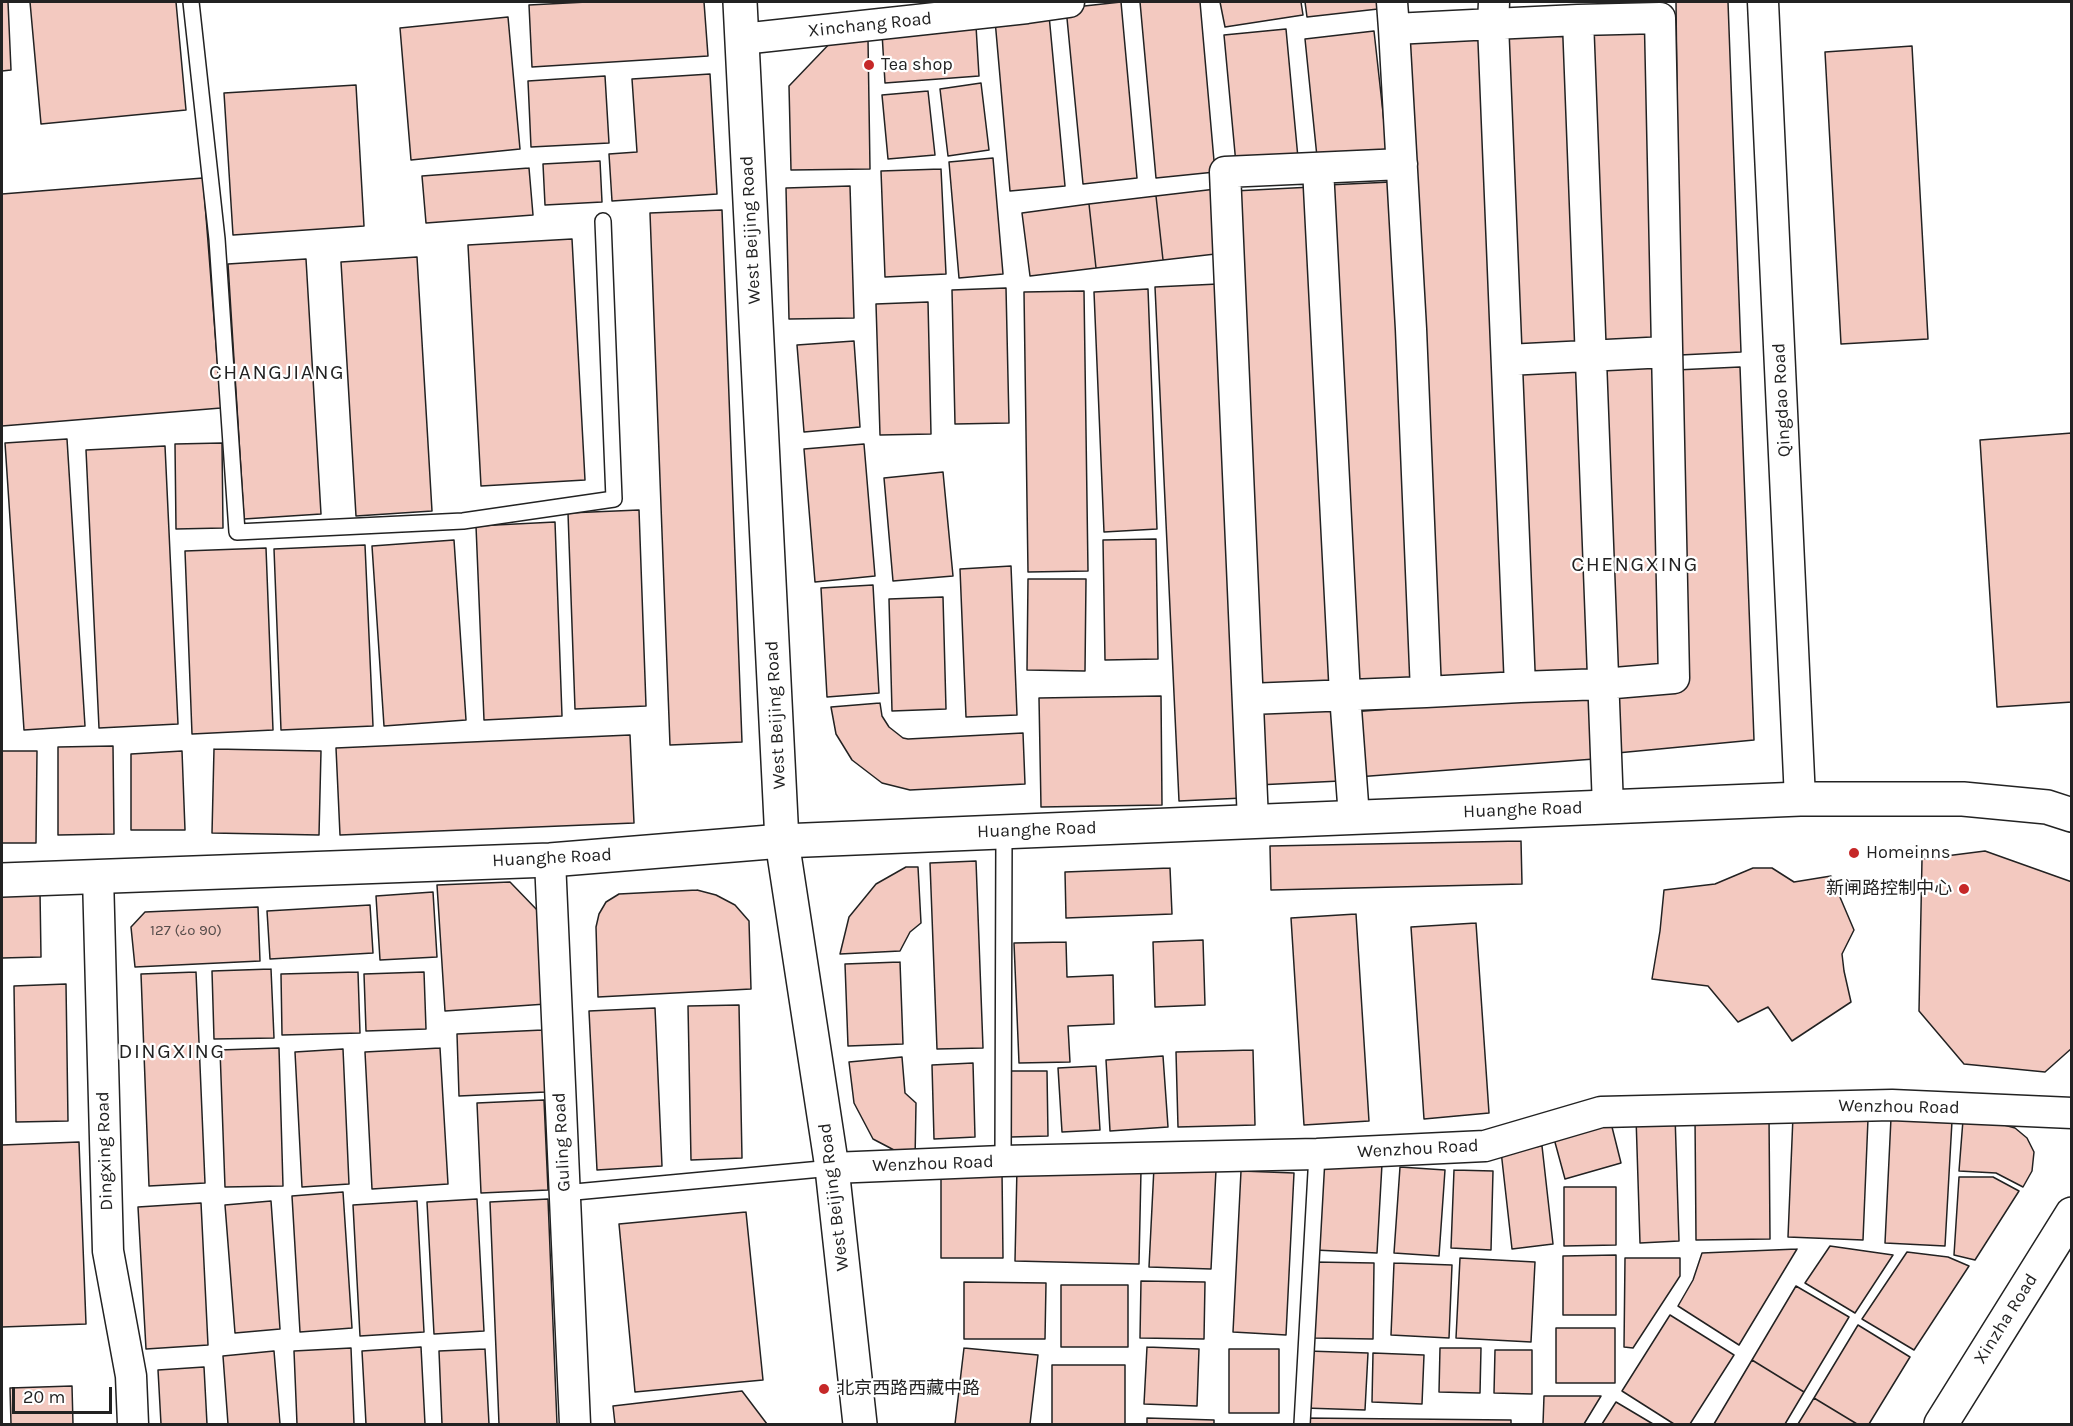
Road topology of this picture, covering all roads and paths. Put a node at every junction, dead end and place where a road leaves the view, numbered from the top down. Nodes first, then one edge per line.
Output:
1 (191, 2) edge
2 (740, 2) edge
3 (1069, 2) edge
4 (1763, 2) edge
5 (1493, 13) edge
6 (1393, 15) edge
7 (1578, 20) junction
8 (742, 39) junction
9 (1401, 164) junction
10 (1318, 168) junction
11 (603, 221) dead end
12 (1667, 352) junction
13 (1591, 356) junction
14 (1507, 360) junction
15 (1603, 684) junction
16 (1520, 687) junction
17 (1426, 692) junction
18 (1345, 695) junction
19 (1249, 699) junction
20 (1800, 799) junction
21 (1608, 807) junction
22 (2072, 815) edge
23 (1354, 817) junction
24 (1253, 821) junction
25 (1004, 831) junction
26 (782, 841) junction
27 (550, 860) junction
28 (98, 876) junction
29 (2, 880) edge
30 (2072, 1113) edge
31 (1317, 1154) junction
32 (1002, 1161) junction
33 (832, 1168) junction
34 (564, 1193) junction
35 (2072, 1214) edge
36 (133, 1425) edge
37 (575, 1425) edge
38 (860, 1425) edge
39 (1302, 1425) edge
40 (1941, 1425) edge

1 - 11 lane
2 - 8 street, West Beijing Road
3 - 8 street, Xinchang Road
4 - 20 street, Qingdao Road
5 - 6 street
5 - 7 street
5 - 14 street
6 - 9 street
7 - 12 street
7 - 13 street
8 - 26 street, West Beijing Road
9 - 10 street
9 - 17 street
10 - 18 street
10 - 19 street
12 - 13 street
12 - 15 street
13 - 14 street
13 - 15 street
14 - 16 street
15 - 16 street
15 - 21 street
16 - 17 street
17 - 18 street
18 - 19 street
18 - 23 street
19 - 24 street
20 - 21 street, Huanghe Road
20 - 22 street, Huanghe Road
21 - 23 street, Huanghe Road
23 - 24 street, Huanghe Road
24 - 25 street, Huanghe Road
25 - 26 street, Huanghe Road
25 - 32 lane
26 - 27 street, Huanghe Road
26 - 33 street, West Beijing Road
27 - 28 street, Huanghe Road
27 - 34 street, Guling Road
28 - 29 street, Huanghe Road
28 - 36 street, Dingxing Road
30 - 31 street, Wenzhou Road
31 - 32 street, Wenzhou Road
31 - 39 lane
32 - 33 street, Wenzhou Road
33 - 34 lane
33 - 38 street, West Beijing Road
34 - 37 street, Guling Road
35 - 40 street, Xinzha Road

